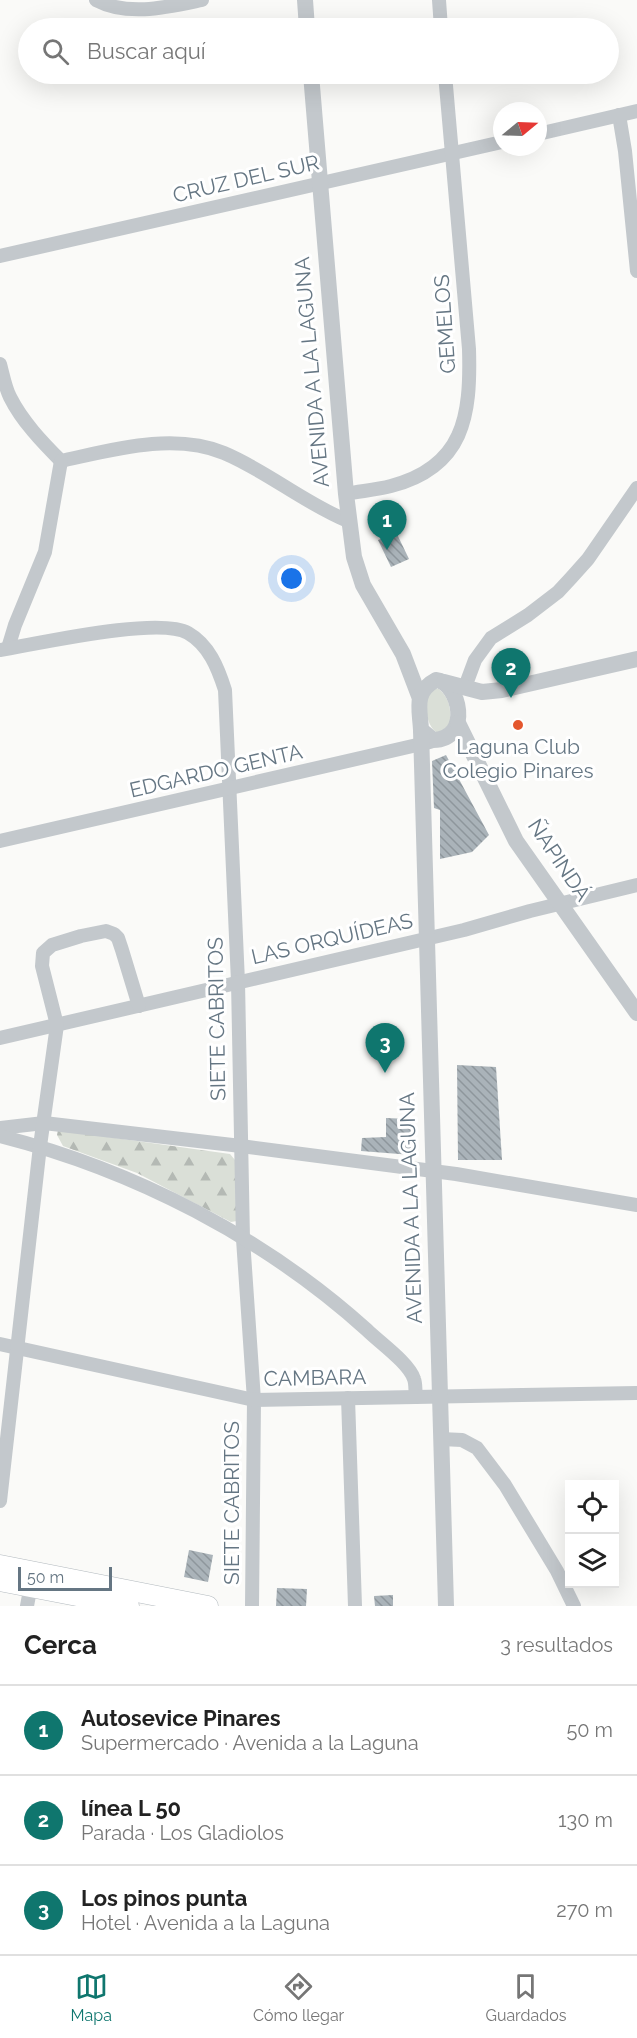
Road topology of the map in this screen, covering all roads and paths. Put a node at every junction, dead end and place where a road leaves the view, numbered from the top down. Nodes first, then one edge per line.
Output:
1 (96, 0) edge
2 (202, 0) edge
3 (305, 0) edge
4 (439, 0) edge
5 (307, 18) edge
6 (440, 18) edge
7 (312, 84) edge
8 (446, 84) edge
9 (637, 111) edge
10 (619, 115) junction
11 (547, 132) edge
12 (493, 144) edge
13 (451, 154) junction
14 (318, 184) junction
15 (0, 256) edge
16 (637, 271) edge
17 (0, 364) edge
18 (5, 397) edge
19 (61, 461) junction
20 (637, 488) edge
21 (346, 494) junction
22 (348, 522) junction
23 (4, 649) edge
24 (403, 654) junction
25 (637, 660) edge
26 (440, 681) junction
27 (465, 687) junction
28 (482, 692) junction
29 (419, 696) junction
30 (458, 720) junction
31 (421, 738) junction
32 (230, 789) junction
33 (0, 841) edge
34 (637, 885) edge
35 (561, 905) junction
36 (428, 938) junction
37 (238, 982) junction
38 (139, 1006) junction
39 (637, 1013) edge
40 (57, 1025) junction
41 (0, 1038) edge
42 (44, 1123) junction
43 (0, 1128) edge
44 (0, 1136) edge
45 (40, 1146) junction
46 (241, 1146) junction
47 (433, 1171) junction
48 (637, 1205) edge
49 (243, 1239) junction
50 (0, 1344) edge
51 (17, 1347) junction
52 (637, 1393) edge
53 (440, 1396) junction
54 (416, 1397) junction
55 (348, 1398) junction
56 (254, 1400) junction
57 (441, 1439) junction
58 (0, 1501) edge
59 (0, 1565) edge
60 (0, 1581) edge
61 (30, 1588) edge
62 (118, 1601) edge
63 (208, 1606) edge
64 (252, 1606) edge
65 (355, 1606) edge
66 (446, 1606) edge
67 (574, 1606) edge

1 - 2 street
3 - 5 street
4 - 6 street
7 - 14 street, AVENIDA A LA LAGUNA
8 - 13 street, GEMELOS
9 - 10 street
10 - 11 street
10 - 16 street
12 - 13 street, CRUZ DEL SUR
13 - 14 street, CRUZ DEL SUR
13 - 21 street, GEMELOS
14 - 15 street, CRUZ DEL SUR
14 - 21 street, AVENIDA A LA LAGUNA
17 - 18 street
18 - 19 street
19 - 22 street
19 - 23 street
20 - 27 street
21 - 22 street, AVENIDA A LA LAGUNA
22 - 24 street, AVENIDA A LA LAGUNA
23 - 32 street, SIETE CABRITOS
24 - 26 street, AVENIDA A LA LAGUNA
24 - 29 street, AVENIDA A LA LAGUNA
25 - 28 street
26 - 27 street
26 - 29 street
26 - 30 street
27 - 28 street
28 - 30 street
29 - 31 street
30 - 31 street
30 - 35 street, ÑAPINDÁ
31 - 32 street, EDGARDO GENTA
31 - 36 street, AVENIDA A LA LAGUNA
32 - 33 street, EDGARDO GENTA
32 - 37 street, SIETE CABRITOS
34 - 35 street, LAS ORQUÍDEAS
35 - 36 street, LAS ORQUÍDEAS
35 - 39 street, ÑAPINDÁ
36 - 37 street, LAS ORQUÍDEAS
36 - 47 street, AVENIDA A LA LAGUNA
37 - 38 street, LAS ORQUÍDEAS
37 - 46 street, SIETE CABRITOS
38 - 40 street, LAS ORQUÍDEAS
38 - 40 street
40 - 41 street, LAS ORQUÍDEAS
40 - 42 street
42 - 43 street
42 - 45 street
42 - 46 street
44 - 45 street
45 - 49 street
45 - 51 street
46 - 47 street
46 - 49 street, SIETE CABRITOS
47 - 48 street
47 - 53 street, AVENIDA A LA LAGUNA
49 - 54 street
49 - 56 street, SIETE CABRITOS
50 - 51 street, CAMBARA
51 - 56 street, CAMBARA
51 - 58 street
52 - 53 street, CAMBARA
53 - 54 street, CAMBARA
53 - 57 street, AVENIDA A LA LAGUNA
54 - 55 street, CAMBARA
55 - 56 street, CAMBARA
55 - 65 street
56 - 64 street, SIETE CABRITOS
57 - 66 street, AVENIDA A LA LAGUNA
57 - 67 street
59 - 61 main road
60 - 61 main road
61 - 62 main road
62 - 63 main road

